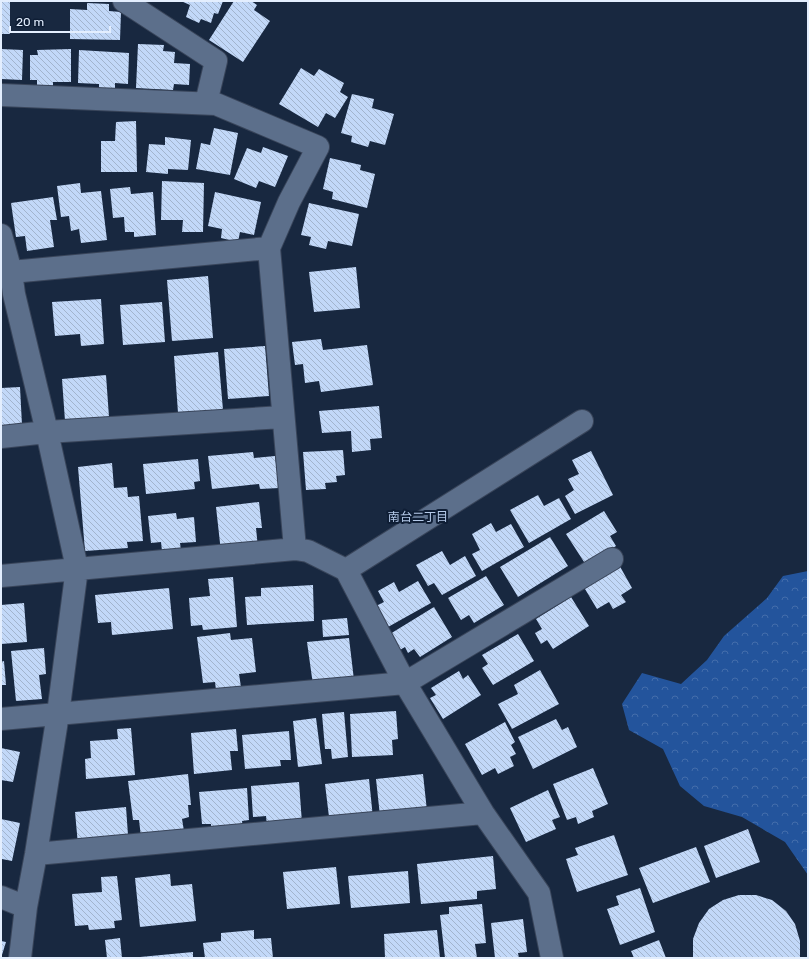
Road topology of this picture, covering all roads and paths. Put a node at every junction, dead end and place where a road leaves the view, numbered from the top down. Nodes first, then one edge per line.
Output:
1 (124, 1) edge
2 (1, 95) edge
3 (206, 103) junction
4 (1, 235) edge
5 (269, 248) junction
6 (11, 272) junction
7 (7, 294) edge
8 (283, 417) junction
9 (582, 421) dead end
10 (47, 432) junction
11 (1, 437) edge
12 (295, 550) junction
13 (612, 559) dead end
14 (77, 568) junction
15 (346, 570) junction
16 (1, 576) edge
17 (405, 683) junction
18 (58, 714) junction
19 (1, 719) edge
20 (483, 813) junction
21 (36, 854) junction
22 (1, 897) edge
23 (26, 907) junction
24 (20, 958) edge
25 (552, 958) edge

1 - 3 street
2 - 3 street
3 - 5 street
4 - 6 street
5 - 6 street
5 - 8 street
6 - 7 street
7 - 10 street
8 - 10 street
8 - 12 street
9 - 15 street
10 - 11 street
10 - 14 street
12 - 14 street
12 - 15 street
13 - 17 street
14 - 16 street
14 - 18 street
15 - 17 street
17 - 18 street
17 - 20 street
18 - 19 street
18 - 21 street
20 - 21 street
20 - 25 street
21 - 23 street
22 - 23 street
23 - 24 street

